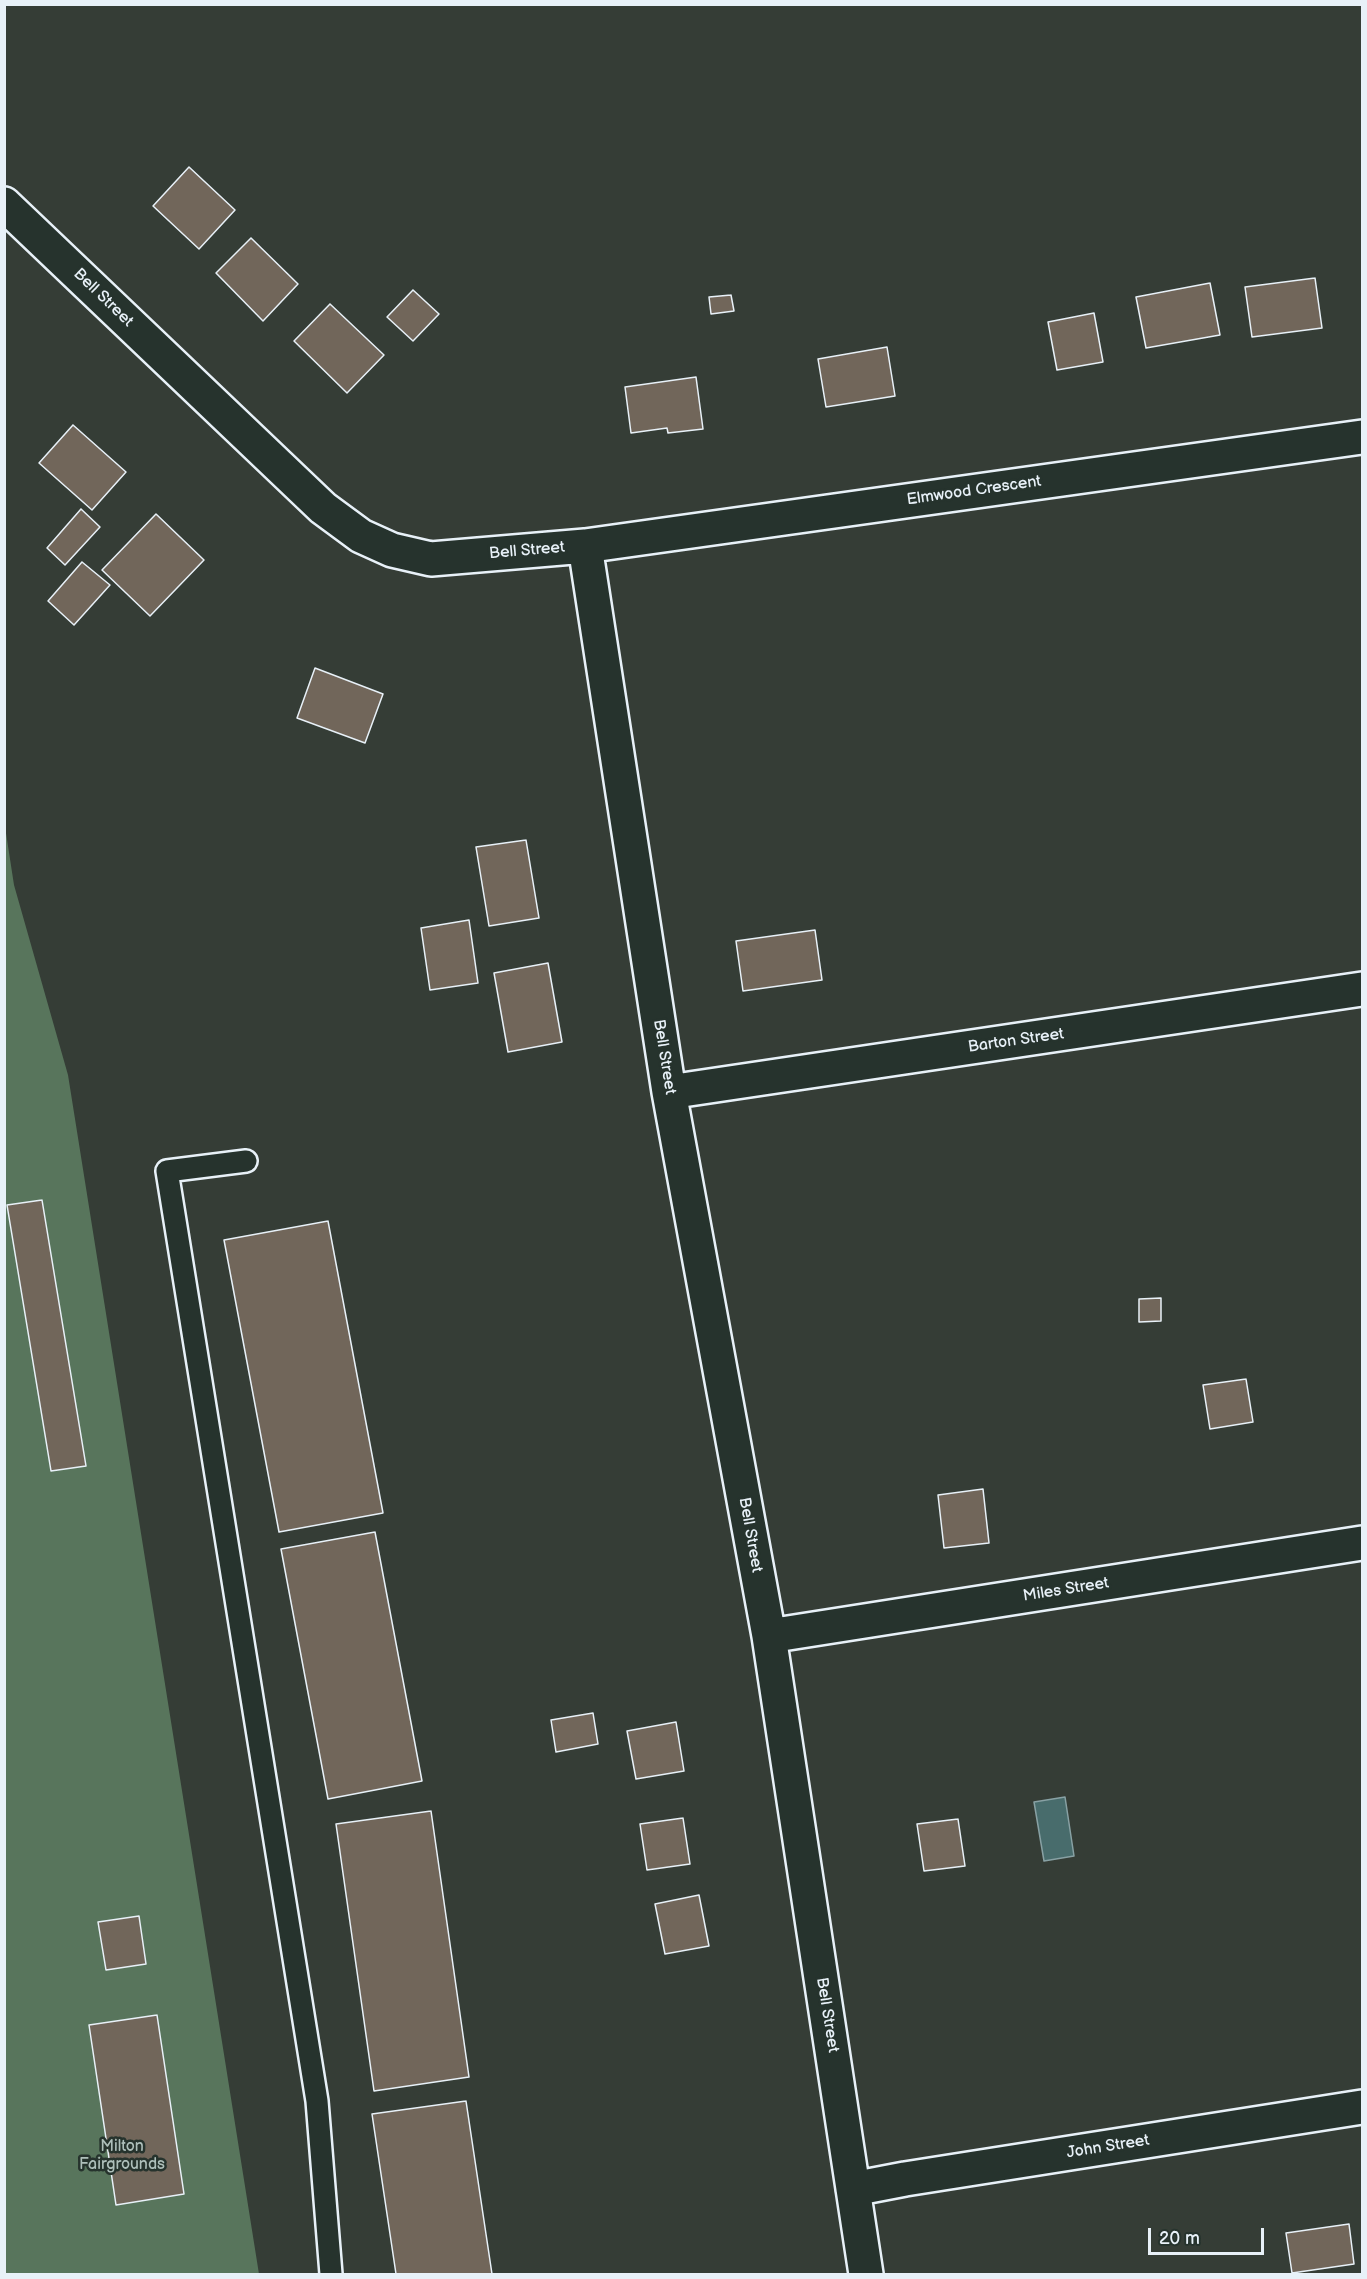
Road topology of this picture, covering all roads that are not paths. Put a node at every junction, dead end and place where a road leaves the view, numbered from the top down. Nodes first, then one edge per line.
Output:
1 (4, 204) edge
2 (1362, 437) edge
3 (585, 546) junction
4 (1362, 989) edge
5 (669, 1092) junction
6 (246, 1161) dead end
7 (1362, 1543) edge
8 (769, 1636) junction
9 (1362, 2107) edge
10 (853, 2189) junction
11 (332, 2274) edge
12 (866, 2274) edge

1 - 3 street, Bell Street
2 - 3 street, Elmwood Crescent
3 - 5 street, Bell Street
4 - 5 street, Barton Street
5 - 8 street, Bell Street
6 - 11 lane
7 - 8 street, Miles Street
8 - 10 street, Bell Street
9 - 10 street, John Street
10 - 12 street, Bell Street

